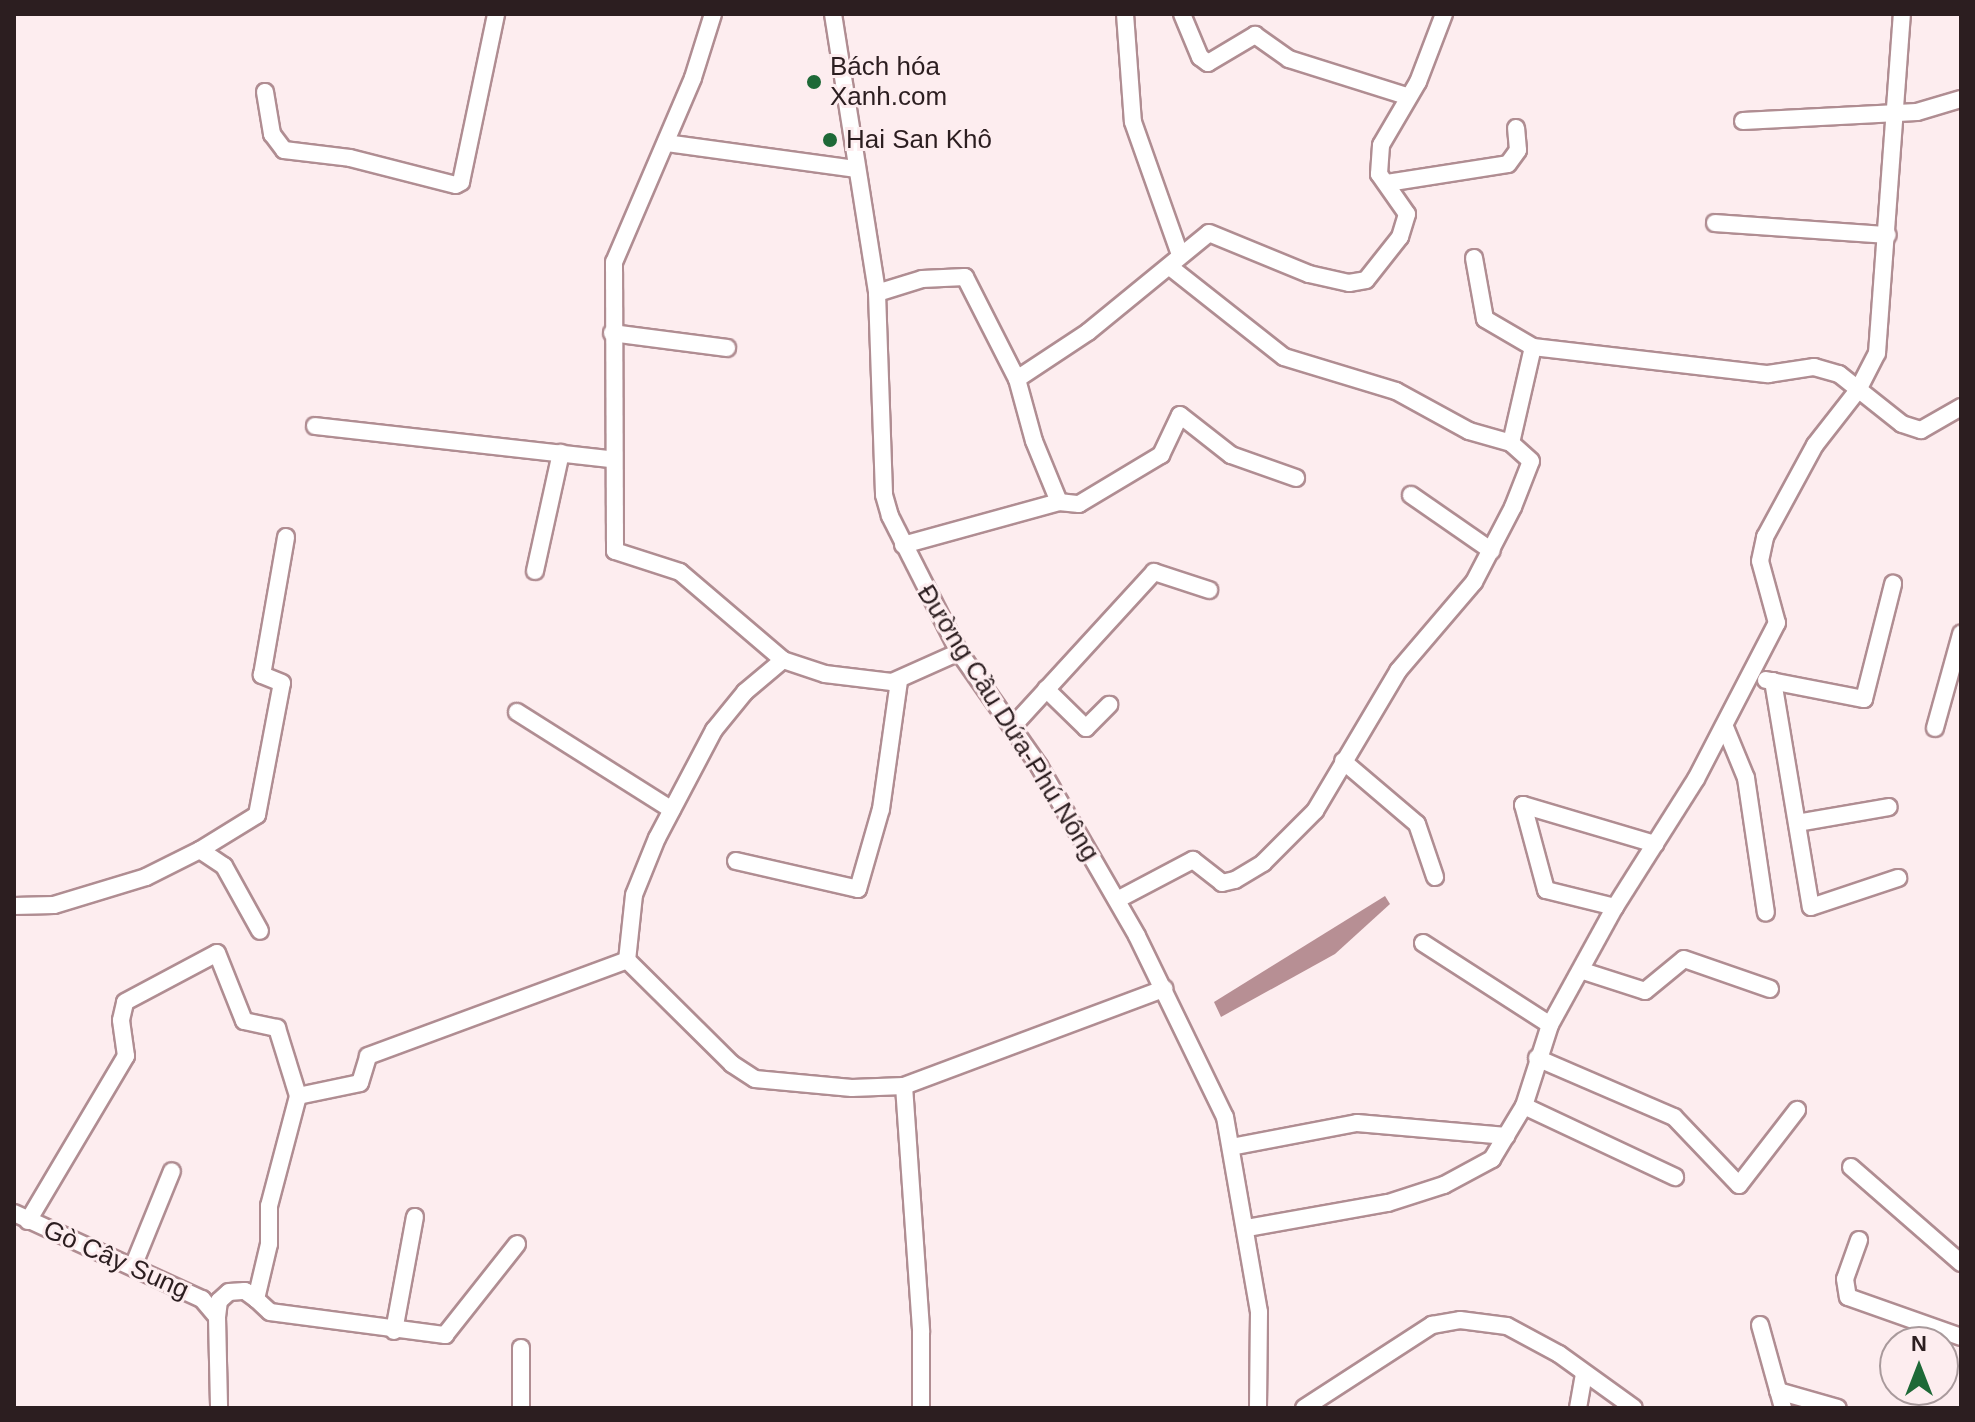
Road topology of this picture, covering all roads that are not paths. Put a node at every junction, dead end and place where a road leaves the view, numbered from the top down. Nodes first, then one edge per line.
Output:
1 (496, 14) edge
2 (713, 14) edge
3 (833, 14) edge
4 (1125, 14) edge
5 (1182, 14) edge
6 (1444, 14) edge
7 (1902, 14) edge
8 (265, 92) dead end
9 (1406, 96) junction
10 (1961, 99) edge
11 (1898, 109) junction
12 (1743, 121) dead end
13 (1516, 128) dead end
14 (666, 143) junction
15 (856, 169) junction
16 (1387, 183) junction
17 (1715, 223) dead end
18 (1888, 235) junction
19 (1474, 258) dead end
20 (1175, 261) junction
21 (877, 293) junction
22 (612, 333) junction
23 (1533, 347) junction
24 (727, 348) dead end
25 (1017, 379) junction
26 (1858, 390) junction
27 (1961, 407) edge
28 (315, 426) dead end
29 (1511, 443) junction
30 (561, 453) junction
31 (611, 459) junction
32 (1296, 478) dead end
33 (1411, 495) dead end
34 (1059, 502) junction
35 (286, 537) dead end
36 (903, 545) junction
37 (1492, 551) junction
38 (535, 571) dead end
39 (1893, 584) dead end
40 (1209, 590) dead end
41 (1961, 634) edge
42 (959, 652) junction
43 (783, 660) junction
44 (1750, 677) junction
45 (899, 681) junction
46 (1773, 681) junction
47 (1046, 689) junction
48 (1109, 705) dead end
49 (517, 712) dead end
50 (1013, 726) junction
51 (1725, 727) junction
52 (1935, 728) dead end
53 (1343, 761) junction
54 (1889, 807) dead end
55 (672, 810) junction
56 (1797, 823) junction
57 (1655, 844) junction
58 (200, 850) junction
59 (736, 861) dead end
60 (1435, 877) dead end
61 (1898, 878) dead end
62 (1117, 900) junction
63 (14, 906) edge
64 (1615, 907) junction
65 (1766, 913) dead end
66 (260, 931) dead end
67 (1423, 943) dead end
68 (627, 960) junction
69 (1583, 971) junction
70 (1164, 989) junction
71 (1770, 989) dead end
72 (1550, 1025) junction
73 (1537, 1058) junction
74 (904, 1086) junction
75 (298, 1096) junction
76 (1524, 1106) junction
77 (1797, 1110) dead end
78 (1506, 1136) junction
79 (1231, 1147) junction
80 (1851, 1167) dead end
81 (172, 1171) dead end
82 (1675, 1177) dead end
83 (21, 1217) edge
84 (415, 1217) dead end
85 (1247, 1228) junction
86 (1859, 1240) dead end
87 (517, 1244) dead end
88 (1961, 1263) edge
89 (134, 1264) junction
90 (256, 1299) junction
91 (217, 1317) junction
92 (1760, 1325) dead end
93 (394, 1331) junction
94 (1961, 1337) edge
95 (521, 1348) dead end
96 (1584, 1374) junction
97 (1778, 1391) junction
98 (219, 1408) edge
99 (521, 1408) edge
100 (921, 1408) edge
101 (1258, 1408) edge
102 (1304, 1408) edge
103 (1578, 1408) edge
104 (1634, 1408) edge
105 (1783, 1408) edge
106 (1838, 1408) edge

1 - 8 street
2 - 14 street
3 - 15 street, Đường Cầu Dứa-Phú Nông
4 - 20 street
5 - 9 street
6 - 9 street
7 - 11 street
9 - 16 street
10 - 11 street
11 - 12 street
11 - 18 street
13 - 16 street
14 - 15 street
14 - 22 street
15 - 21 street, Đường Cầu Dứa-Phú Nông
16 - 20 street
17 - 18 street
18 - 26 street
19 - 23 street
20 - 25 street
20 - 29 street
21 - 25 street
21 - 36 street, Đường Cầu Dứa-Phú Nông
22 - 24 street
22 - 31 street
23 - 26 street
23 - 29 street
25 - 34 street
26 - 27 street
26 - 44 street
28 - 30 street
29 - 37 street
30 - 31 street
30 - 38 street
31 - 43 street
32 - 34 street
33 - 37 street
34 - 36 street
35 - 58 street
36 - 42 street, Đường Cầu Dứa-Phú Nông
37 - 53 street
39 - 46 street
40 - 47 street
41 - 52 street
42 - 45 street
42 - 50 street, Đường Cầu Dứa-Phú Nông
43 - 45 street
43 - 55 street
44 - 46 street
44 - 51 street
45 - 59 street
46 - 56 street
47 - 48 street
47 - 50 street
49 - 55 street
50 - 62 street, Đường Cầu Dứa-Phú Nông
51 - 57 street
51 - 65 street
53 - 60 street
53 - 62 street
54 - 56 street
55 - 68 street
56 - 61 street
57 - 64 street
57 - 64 street
58 - 63 street
58 - 66 street
62 - 70 street, Đường Cầu Dứa-Phú Nông
64 - 69 street
67 - 72 street
68 - 74 street
68 - 75 street
69 - 71 street
69 - 72 street
70 - 74 street
70 - 79 street, Đường Cầu Dứa-Phú Nông
72 - 73 street
73 - 76 street
73 - 77 street
74 - 100 street
75 - 83 street
75 - 90 street
76 - 78 street
76 - 82 street
78 - 79 street
78 - 85 street
79 - 85 street, Đường Cầu Dứa-Phú Nông
80 - 88 street
81 - 89 street
83 - 89 street, Gò Cây Sung
84 - 93 street
85 - 101 street, Đường Cầu Dứa-Phú Nông
86 - 94 street
87 - 93 street
89 - 91 street, Gò Cây Sung
90 - 91 street
90 - 93 street
91 - 98 street, Gò Cây Sung
92 - 97 street
95 - 99 street
96 - 102 street
96 - 103 street
96 - 104 street
97 - 105 street
97 - 106 street

